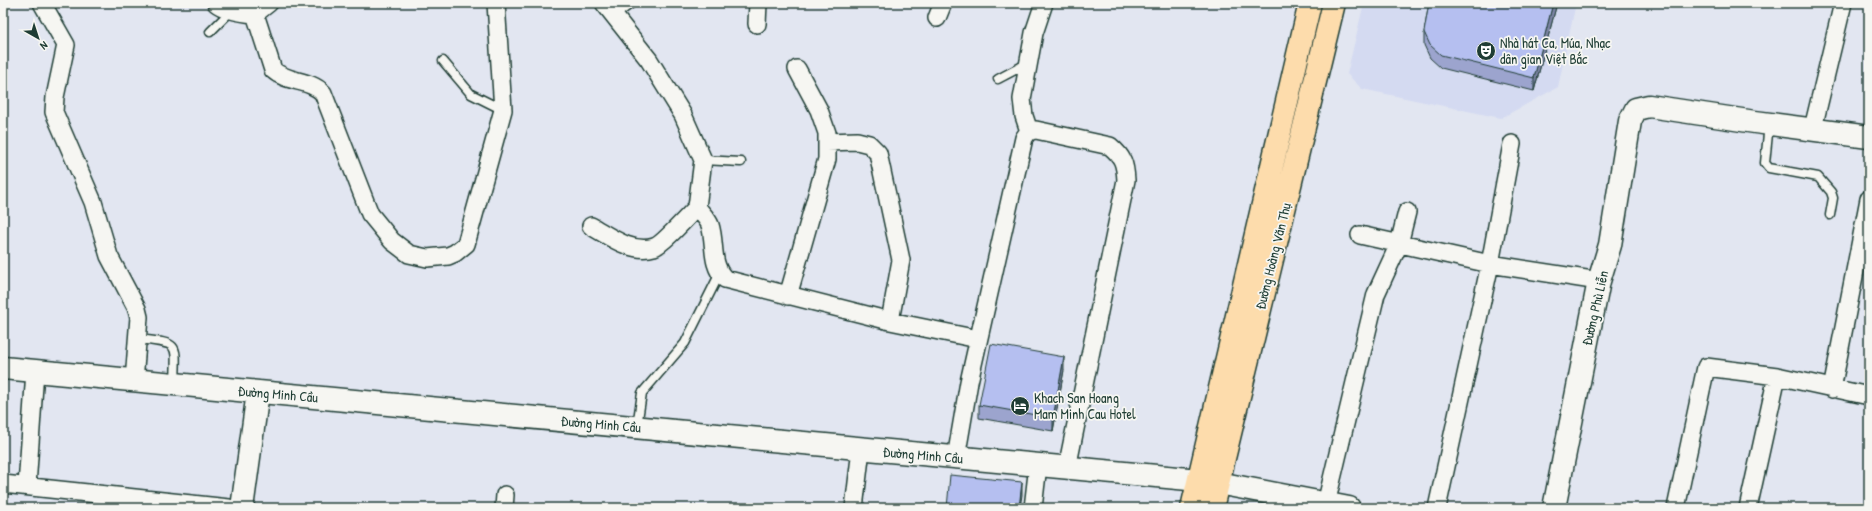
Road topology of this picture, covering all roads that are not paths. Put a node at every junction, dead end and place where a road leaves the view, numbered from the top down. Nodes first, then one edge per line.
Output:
1 (42, 3) edge
2 (216, 3) edge
3 (269, 3) edge
4 (496, 3) edge
5 (604, 3) edge
6 (632, 3) edge
7 (758, 3) edge
8 (1044, 3) edge
9 (1310, 3) edge
10 (1334, 3) edge
11 (1843, 3) edge
12 (233, 10) junction
13 (255, 14) junction
14 (614, 16) junction
15 (757, 24) dead end
16 (210, 32) dead end
17 (443, 61) dead end
18 (1029, 62) junction
19 (797, 69) dead end
20 (1294, 70) junction
21 (1317, 76) junction
22 (998, 79) dead end
23 (503, 110) junction
24 (1769, 124) junction
25 (1813, 128) junction
26 (1029, 131) junction
27 (1869, 137) edge
28 (827, 142) junction
29 (1512, 144) dead end
30 (703, 160) junction
31 (741, 162) dead end
32 (1869, 199) edge
33 (697, 208) junction
34 (1407, 212) dead end
35 (1830, 215) dead end
36 (592, 226) dead end
37 (1360, 235) dead end
38 (1399, 244) junction
39 (1490, 264) junction
40 (720, 273) junction
41 (1600, 281) junction
42 (788, 296) junction
43 (890, 321) junction
44 (138, 338) junction
45 (978, 339) junction
46 (3, 368) edge
47 (35, 371) junction
48 (1777, 376) junction
49 (134, 380) junction
50 (175, 384) junction
51 (1832, 389) junction
52 (258, 392) junction
53 (1869, 396) edge
54 (637, 428) junction
55 (861, 449) junction
56 (956, 458) junction
57 (1038, 465) junction
58 (1067, 468) junction
59 (1208, 482) junction
60 (3, 484) edge
61 (26, 486) junction
62 (1326, 504) junction
63 (229, 508) edge
64 (242, 508) edge
65 (854, 508) edge
66 (1033, 508) edge
67 (1192, 508) edge
68 (1212, 508) edge
69 (1349, 508) edge
70 (1437, 508) edge
71 (1554, 508) edge
72 (1676, 508) edge
73 (1748, 508) edge

1 - 44 street
2 - 12 street
3 - 13 street
4 - 23 street
5 - 14 street
6 - 14 lane
7 - 15 street
8 - 18 street
9 - 20 main road, Đường Hoàng Văn Thụ
10 - 21 main road, Đường Hoàng Văn Thụ
11 - 25 street
12 - 13 street
12 - 16 lane
13 - 23 street
14 - 30 street
17 - 23 lane
18 - 22 lane
18 - 26 street
19 - 28 street
20 - 21 main road
20 - 59 main road, Đường Hoàng Văn Thụ
21 - 59 main road, Đường Hoàng Văn Thụ
24 - 25 street
24 - 35 lane
24 - 41 street, Đường Phù Liễn
25 - 27 street
26 - 45 street
26 - 58 street
28 - 42 street
28 - 43 street
29 - 39 street
30 - 31 lane
30 - 33 street
32 - 51 street
33 - 36 street
33 - 40 street
34 - 38 street
37 - 38 street
38 - 39 street
38 - 62 street
39 - 41 street
39 - 70 street
40 - 42 street
40 - 54 lane
41 - 71 street, Đường Phù Liễn
42 - 43 street
43 - 45 street
44 - 49 street
44 - 50 lane
45 - 56 street
46 - 47 street, Đường Minh Cầu
47 - 49 street, Đường Minh Cầu
47 - 61 street
48 - 51 street
48 - 72 street
48 - 73 street
49 - 50 street, Đường Minh Cầu
50 - 52 street, Đường Minh Cầu
51 - 53 street
52 - 54 street, Đường Minh Cầu
52 - 64 street
54 - 55 street, Đường Minh Cầu
55 - 56 street, Đường Minh Cầu
55 - 65 street
56 - 57 street, Đường Minh Cầu
57 - 58 street, Đường Minh Cầu
57 - 66 street
58 - 59 street, Đường Minh Cầu
59 - 62 street, Đường Minh Cầu
59 - 67 main road, Đường Hoàng Văn Thụ
59 - 68 main road, Đường Hoàng Văn Thụ
60 - 61 street
61 - 63 street
62 - 69 street, Đường Minh Cầu

